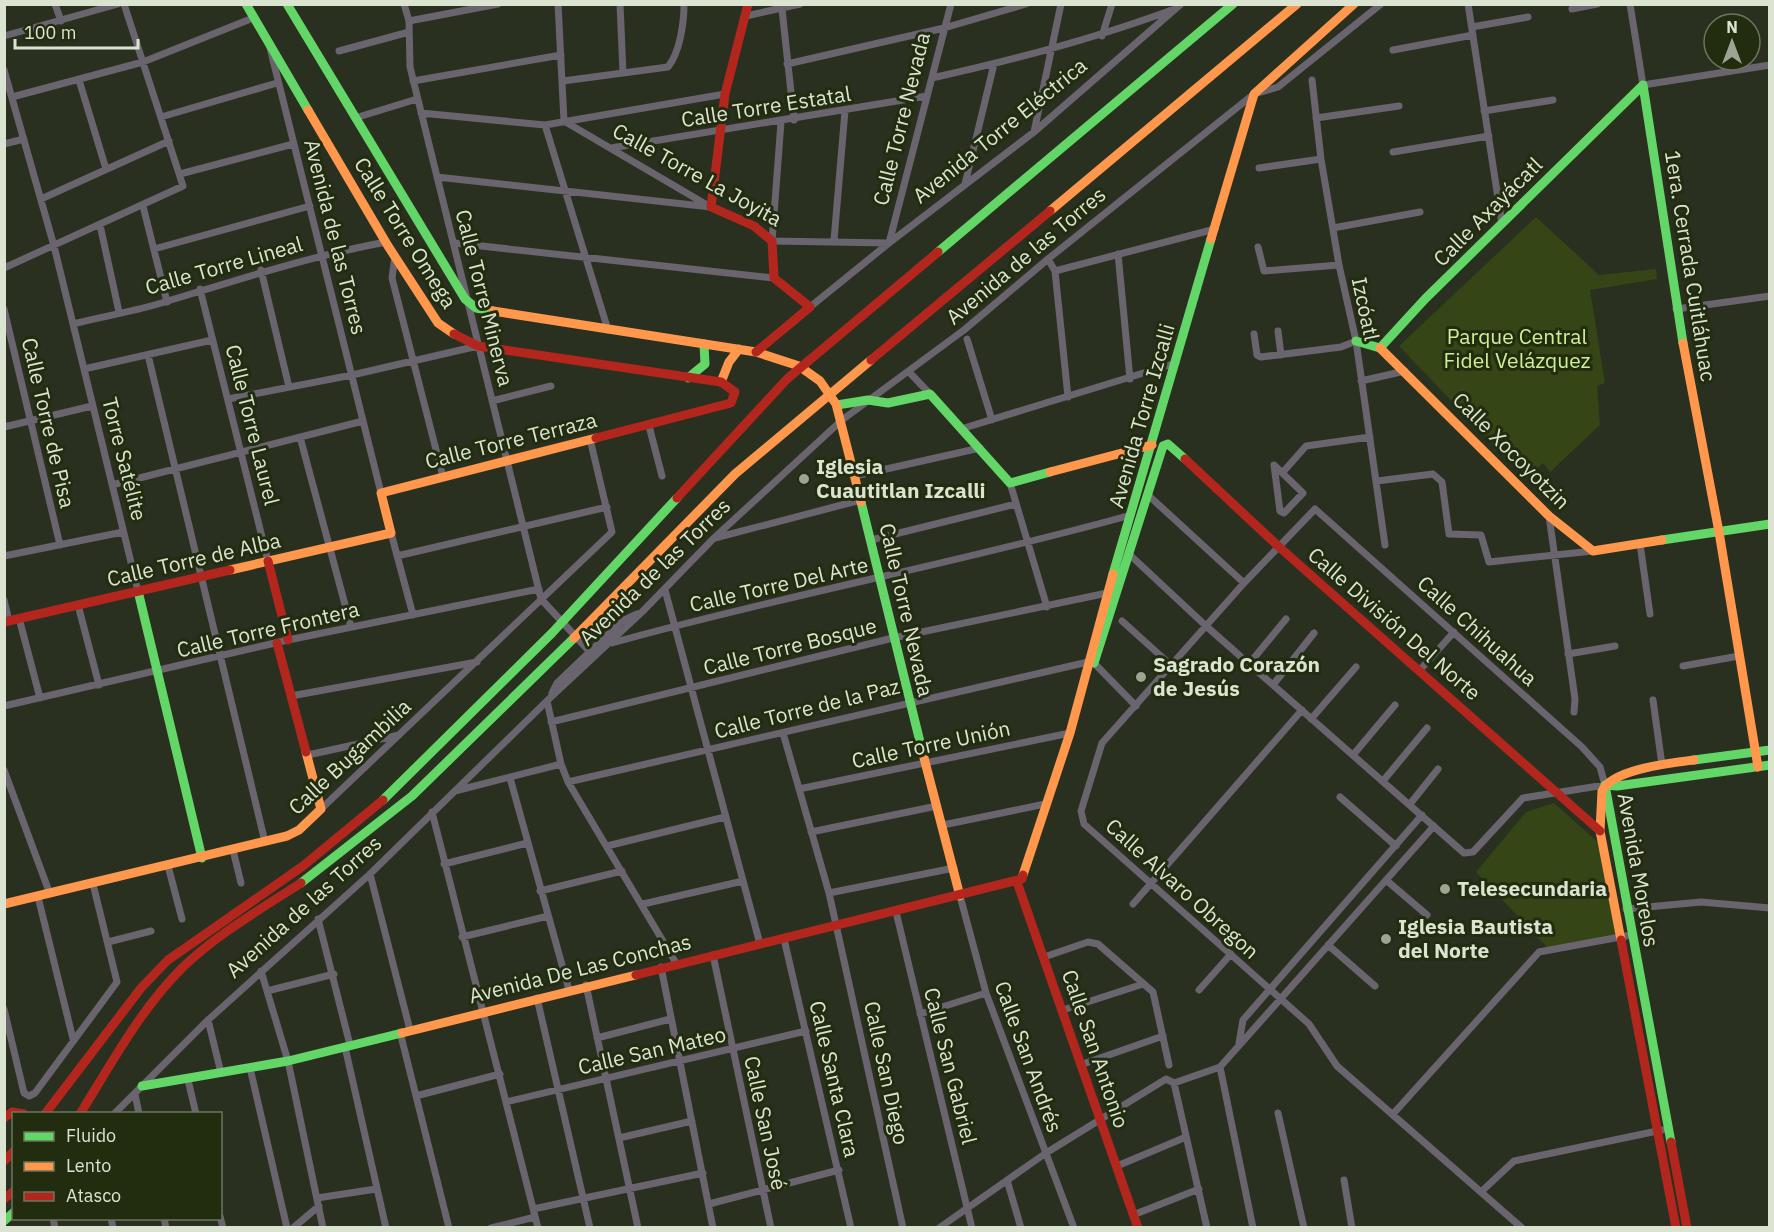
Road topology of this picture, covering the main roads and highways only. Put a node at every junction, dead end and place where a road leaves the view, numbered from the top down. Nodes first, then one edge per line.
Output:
1 (246, 4) edge
2 (287, 4) edge
3 (748, 4) edge
4 (1233, 4) edge
5 (1297, 4) edge
6 (1354, 4) edge
7 (1642, 85) joint
8 (810, 307) joint
9 (1356, 341) road end
10 (704, 344) junction
11 (1380, 348) junction
12 (739, 349) junction
13 (756, 352) junction
14 (688, 378) junction
15 (721, 382) junction
16 (837, 405) junction
17 (1152, 446) junction
18 (381, 493) joint
19 (1770, 524) edge
20 (1719, 532) junction
21 (391, 533) joint
22 (268, 561) junction
23 (138, 591) junction
24 (11, 620) edge
25 (288, 640) road end
26 (277, 643) road end
27 (1091, 662) junction
28 (1770, 750) edge
29 (1755, 752) junction
30 (1770, 765) edge
31 (1758, 767) junction
32 (1605, 785) junction
33 (1600, 831) junction
34 (202, 858) junction
35 (1020, 879) junction
36 (960, 896) junction
37 (4, 904) edge
38 (1626, 936) junction
39 (142, 1086) road end
40 (21, 1112) edge
41 (46, 1112) edge
42 (81, 1112) edge
43 (4, 1118) edge
44 (1138, 1227) edge
45 (1676, 1227) edge
46 (1688, 1227) edge

1 - 14 main road, Calle Torre Omega
2 - 10 main road, Calle Torre Omega
3 - 8 main road, Calle Torre La Joyita
4 - 41 main road
5 - 42 main road
6 - 17 main road, Avenida Torre Izcalli
7 - 11 main road, Calle Axayácatl
7 - 20 main road, 1era. Cerrada Cuitláhuac
8 - 13 main road, Avenida Torre Eléctrica
9 - 11 main road
10 - 12 main road, Calle Torre Omega
10 - 14 main road
11 - 20 main road, Calle Xocoyotzin
12 - 13 main road, Calle Torre Omega
12 - 15 main road
13 - 16 main road, Calle Torre Nevada
14 - 15 main road, Calle Torre Omega
15 - 18 main road, Calle Torre Terraza
16 - 17 main road
16 - 36 main road, Calle Torre Nevada
17 - 27 main road, Avenida Torre Izcalli
18 - 21 main road, Avenida de las Torres
19 - 20 main road
20 - 29 main road, 1era. Cerrada Cuitláhuac
21 - 22 main road, Calle Torre de Alba
22 - 23 main road, Calle Torre de Alba
22 - 25 main road, Calle Torre Laurel
23 - 24 main road, Calle Torre de Alba
23 - 34 main road, Torre Satélite
26 - 34 main road, Calle Bugambilia
27 - 33 main road, Calle División Del Norte
27 - 35 main road, Avenida Torre Izcalli
28 - 29 main road
29 - 31 main road, 1era. Cerrada Cuitláhuac
29 - 32 main road
30 - 31 main road
31 - 32 main road
32 - 33 main road, Avenida Morelos
32 - 38 main road, Avenida Morelos
33 - 38 main road, Avenida Morelos
34 - 37 main road, Calle Bugambilia
35 - 36 main road, Avenida De Las Conchas
35 - 44 main road, Calle San Antonio
36 - 39 main road, Avenida De Las Conchas
38 - 45 main road, Avenida Morelos
38 - 46 main road, Avenida Morelos
40 - 43 main road

